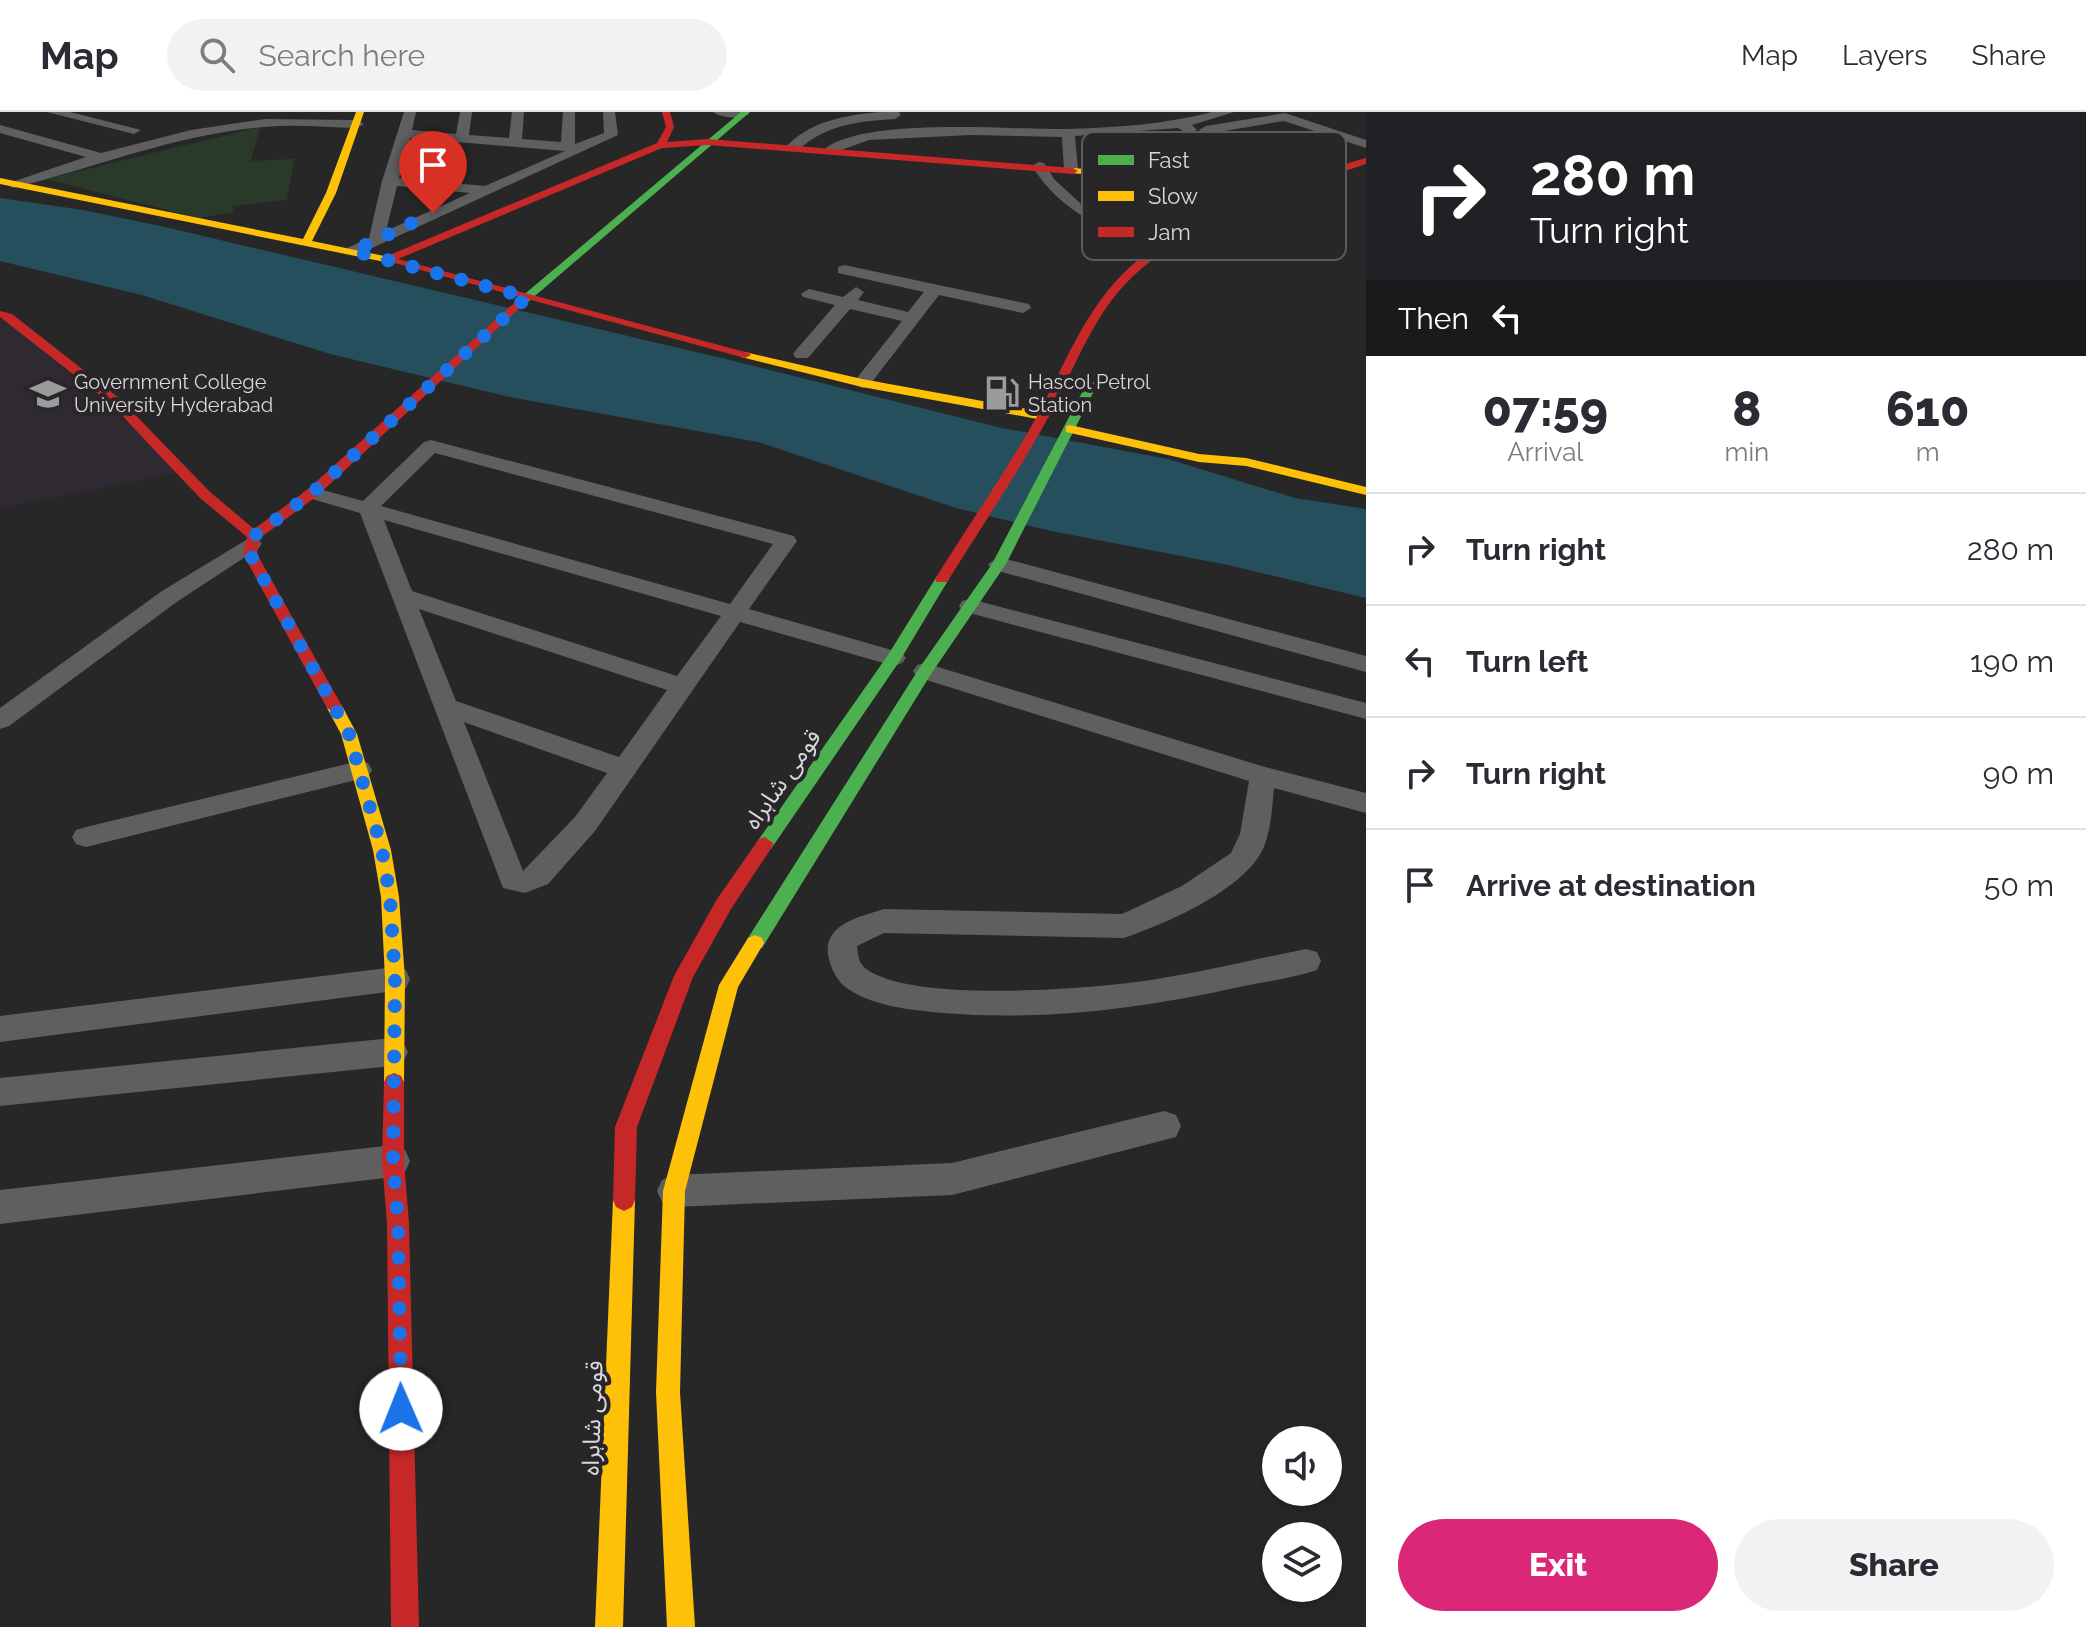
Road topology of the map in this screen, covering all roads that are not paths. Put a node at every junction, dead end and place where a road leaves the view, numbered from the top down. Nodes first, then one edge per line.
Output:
1 (53, 112) edge
2 (205, 112) edge
3 (410, 112) edge
4 (466, 112) edge
5 (518, 112) edge
6 (569, 112) edge
7 (609, 112) edge
8 (666, 112) edge
9 (719, 112) edge
10 (1228, 112) edge
11 (1321, 112) edge
12 (745, 113) edge
13 (905, 115) dead end
14 (259, 118) edge
15 (359, 118) edge
16 (1302, 122) junction
17 (1184, 126) junction
18 (0, 129) edge
19 (1082, 132) edge
20 (1085, 132) edge
21 (1184, 132) edge
22 (1331, 132) edge
23 (1068, 133) junction
24 (193, 134) junction
25 (1346, 137) edge
26 (462, 138) junction
27 (515, 142) junction
28 (708, 142) junction
29 (406, 144) junction
30 (1366, 144) edge
31 (661, 145) junction
32 (133, 147) junction
33 (568, 147) junction
34 (584, 148) junction
35 (792, 148) junction
36 (830, 150) junction
37 (98, 156) junction
38 (1366, 161) edge
39 (517, 162) dead end
40 (545, 165) junction
41 (1039, 166) junction
42 (1346, 168) edge
43 (1071, 169) junction
44 (1082, 170) edge
45 (1366, 172) edge
46 (389, 181) junction
47 (1346, 181) edge
48 (6, 183) edge
49 (483, 190) junction
50 (1082, 210) edge
51 (376, 238) junction
52 (308, 240) junction
53 (353, 251) junction
54 (388, 260) junction
55 (1144, 260) edge
56 (844, 270) dead end
57 (870, 276) junction
58 (936, 288) junction
59 (809, 294) dead end
60 (527, 297) junction
61 (846, 303) junction
62 (1103, 304) junction
63 (1023, 308) dead end
64 (1127, 308) dead end
65 (0, 314) edge
66 (911, 318) junction
67 (802, 354) dead end
68 (1102, 361) dead end
69 (862, 383) junction
70 (1041, 418) junction
71 (1072, 426) junction
72 (1366, 491) edge
73 (312, 493) junction
74 (368, 507) junction
75 (252, 540) junction
76 (999, 564) junction
77 (403, 596) junction
78 (970, 606) junction
79 (735, 613) junction
80 (894, 658) junction
81 (1366, 664) edge
82 (925, 671) junction
83 (682, 686) junction
84 (446, 707) junction
85 (1366, 711) edge
86 (0, 720) edge
87 (622, 768) junction
88 (359, 770) junction
89 (1263, 776) junction
90 (1366, 803) edge
91 (86, 837) dead end
92 (746, 913) junction
93 (1306, 961) dead end
94 (395, 979) junction
95 (0, 1029) edge
96 (392, 1052) junction
97 (0, 1092) edge
98 (1164, 1126) dead end
99 (393, 1161) junction
100 (674, 1191) junction
101 (0, 1207) edge
102 (405, 1627) edge
103 (609, 1627) edge
104 (681, 1627) edge

1 - 32 street
2 - 24 street
3 - 29 street
4 - 26 street
5 - 27 street
6 - 33 street
7 - 34 street
8 - 31 main road
9 - 12 street
10 - 17 street
11 - 16 street
12 - 28 main road
13 - 35 street
14 - 15 street
14 - 24 street
15 - 52 main road
16 - 17 street
16 - 22 street
17 - 20 street
17 - 21 street
18 - 37 street
19 - 23 street
23 - 36 street
23 - 43 street
24 - 32 street
25 - 30 street
26 - 27 street
26 - 29 street
27 - 33 street
28 - 31 main road
28 - 35 main road
28 - 60 main road
29 - 46 street
31 - 54 main road
32 - 37 street
33 - 34 street
34 - 40 street
35 - 36 main road
36 - 41 main road
37 - 48 street
38 - 42 main road, قومی شاہراہ
39 - 40 street
40 - 49 street
41 - 43 main road
41 - 50 street
43 - 44 main road
45 - 47 main road
46 - 49 street
46 - 51 street
48 - 52 main road
49 - 51 street
51 - 53 street
52 - 53 main road
53 - 54 main road
54 - 60 main road
55 - 62 main road, قومی شاہراہ
56 - 57 street
57 - 58 street
57 - 61 street
58 - 63 street
58 - 66 street
59 - 61 street
60 - 69 main road
60 - 73 main road
61 - 66 street
61 - 67 street
62 - 64 main road
62 - 70 main road, قومی شاہراہ
65 - 75 main road
66 - 69 street
68 - 71 main road, قومی شاہراہ
69 - 70 main road
70 - 80 main road, قومی شاہراہ
71 - 72 main road
71 - 76 main road, قومی شاہراہ
73 - 74 street
73 - 75 main road
74 - 77 street
74 - 79 street
74 - 79 street
75 - 86 street
75 - 88 main road
76 - 78 main road, قومی شاہراہ
76 - 81 street
77 - 83 street
77 - 84 street
78 - 82 main road, قومی شاہراہ
78 - 85 street
79 - 80 street
79 - 83 street
80 - 92 main road, قومی شاہراہ
82 - 89 street
82 - 92 main road, قومی شاہراہ
83 - 87 street
84 - 87 street
84 - 87 street
88 - 91 street
88 - 94 main road
89 - 90 street
89 - 93 street
92 - 100 main road, قومی شاہراہ
92 - 103 main road, قومی شاہراہ
94 - 95 street
94 - 96 main road
96 - 97 street
96 - 99 main road
98 - 100 street
99 - 101 street
99 - 102 main road
100 - 104 main road, قومی شاہراہ

